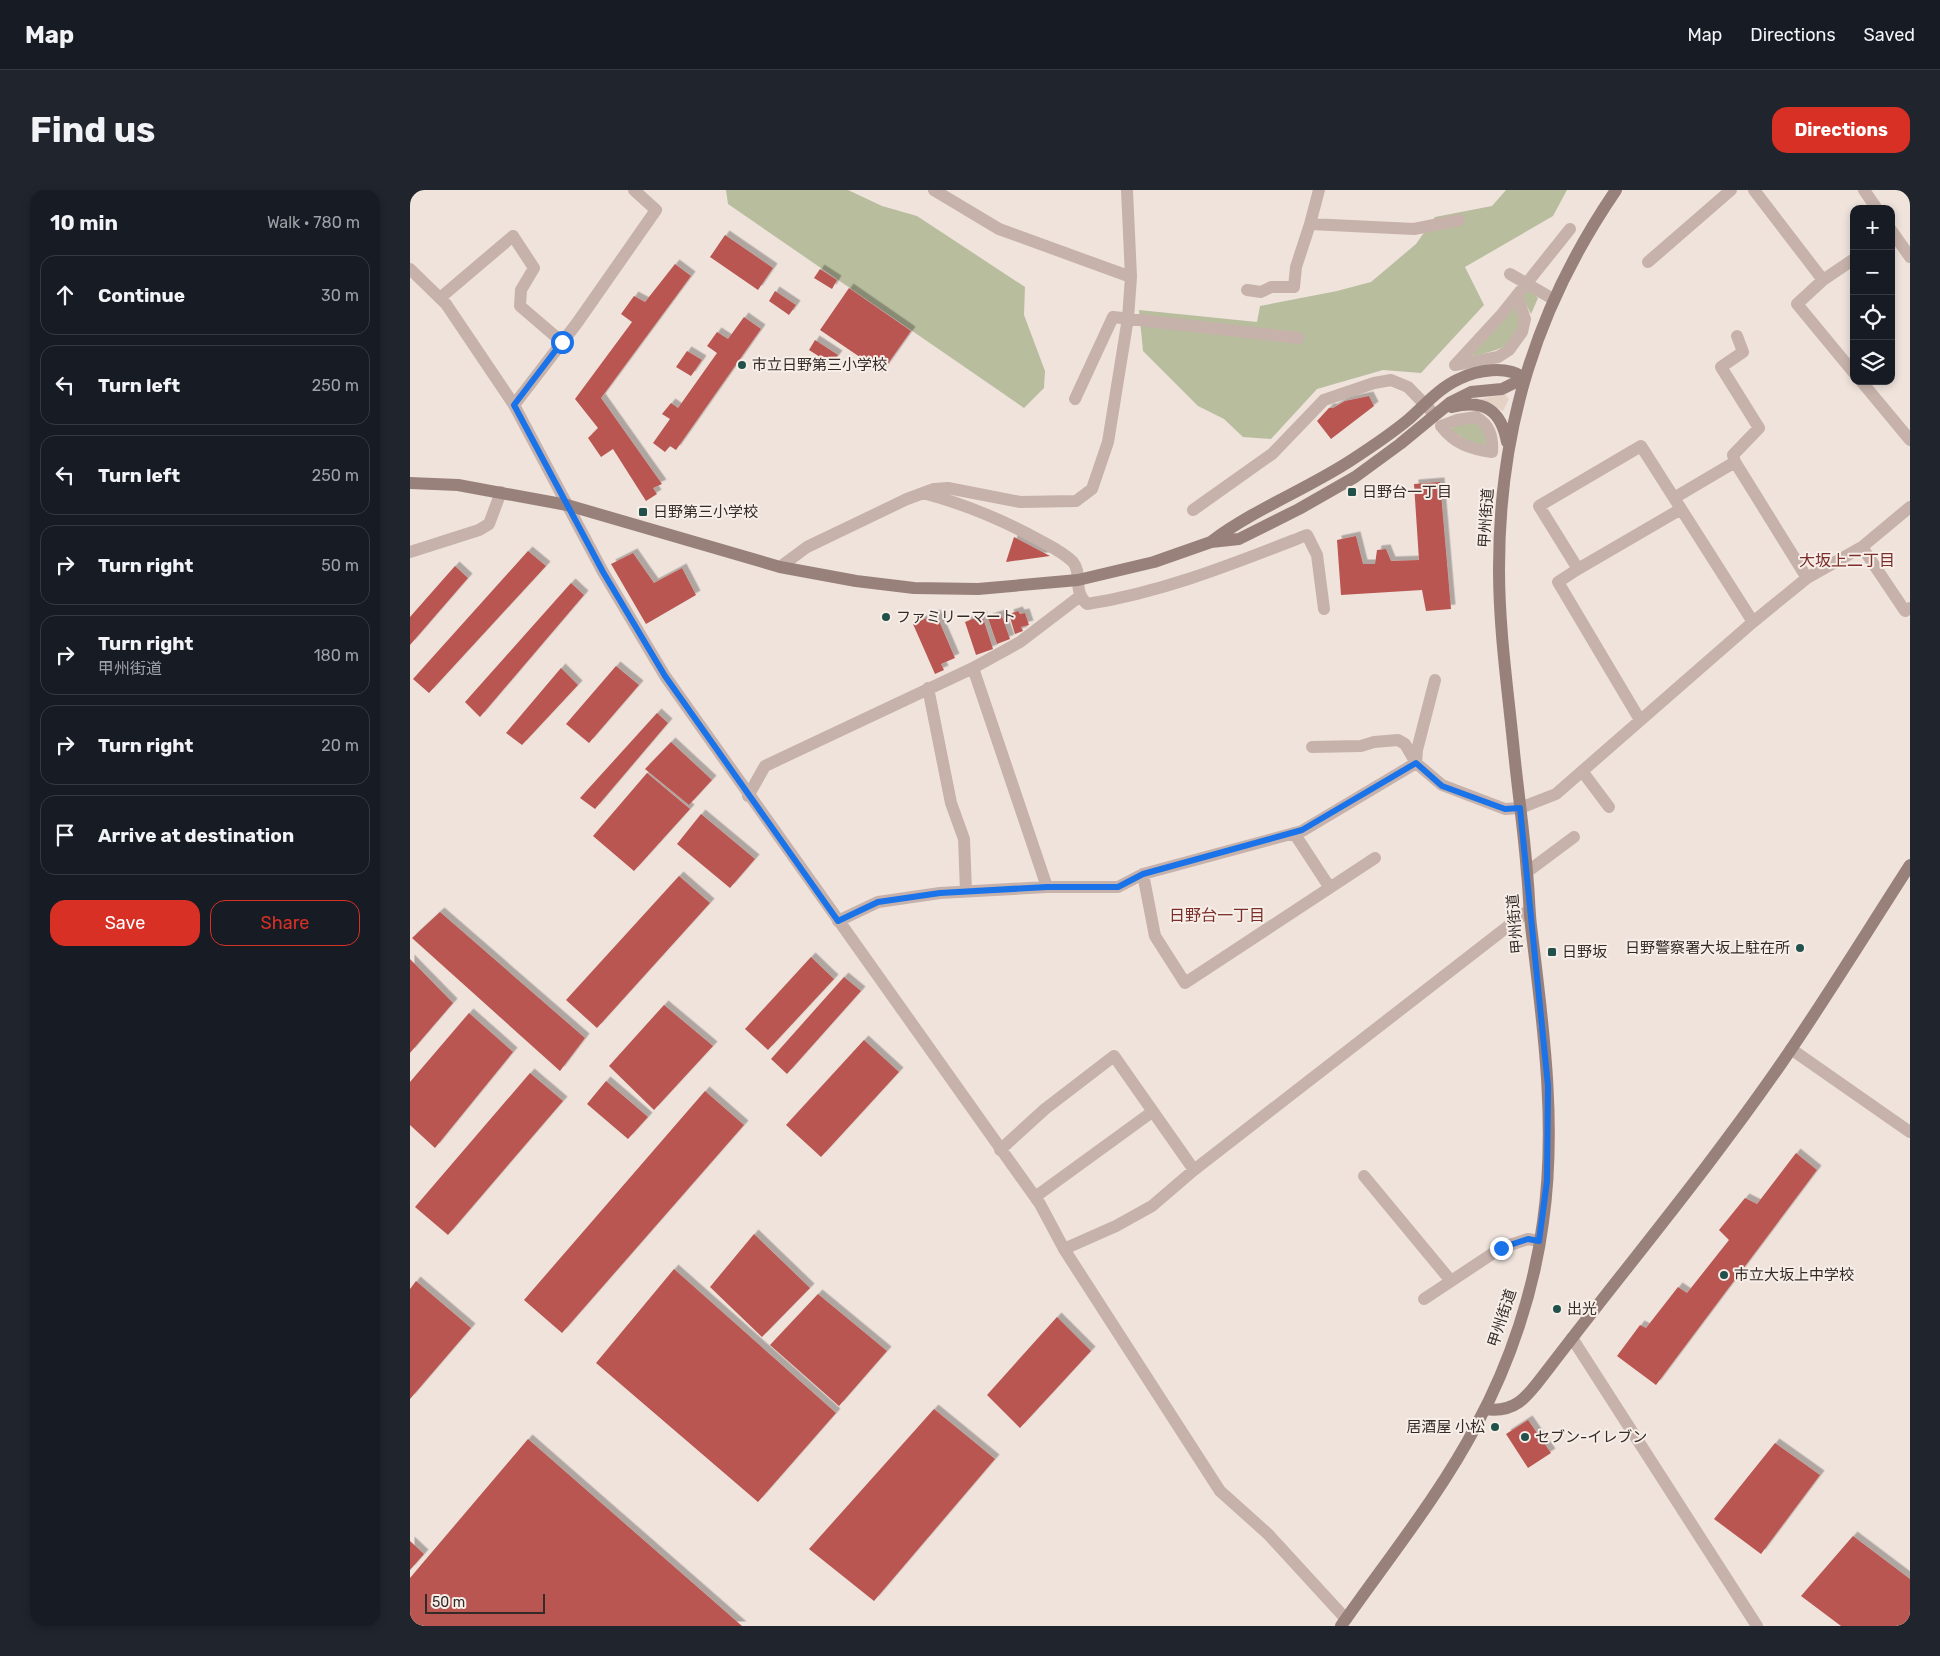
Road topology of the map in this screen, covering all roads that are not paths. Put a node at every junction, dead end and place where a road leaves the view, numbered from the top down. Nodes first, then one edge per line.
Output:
1 (634, 190) edge
2 (934, 190) edge
3 (1127, 190) edge
4 (1318, 190) edge
5 (1616, 190) edge
6 (1731, 190) edge
7 (1754, 190) edge
8 (1864, 190) edge
9 (1874, 205) edge
10 (1459, 220) dead end
11 (1310, 224) junction
12 (1570, 229) dead end
13 (1895, 236) edge
14 (1910, 257) edge
15 (1648, 262) dead end
16 (1850, 262) edge
17 (410, 269) edge
18 (1510, 274) dead end
19 (1131, 277) junction
20 (1823, 280) junction
21 (1526, 283) junction
22 (1247, 290) dead end
23 (1517, 295) junction
24 (440, 298) junction
25 (1553, 299) junction
26 (1128, 318) junction
27 (1737, 336) dead end
28 (1298, 338) dead end
29 (562, 342) junction
30 (1850, 367) edge
31 (1524, 378) junction
32 (1864, 385) edge
33 (1075, 399) dead end
34 (1426, 404) junction
35 (514, 405) junction
36 (1438, 421) junction
37 (1910, 440) edge
38 (1508, 447) junction
39 (1735, 462) junction
40 (410, 483) edge
41 (501, 492) junction
42 (921, 493) junction
43 (1674, 498) junction
44 (568, 505) junction
45 (1910, 507) edge
46 (1681, 509) junction
47 (1193, 510) dead end
48 (1211, 542) junction
49 (1862, 547) junction
50 (410, 552) edge
51 (780, 567) junction
52 (1578, 569) junction
53 (1807, 578) junction
54 (1078, 580) junction
55 (1079, 597) junction
56 (1910, 608) edge
57 (1324, 609) dead end
58 (1753, 622) junction
59 (973, 668) junction
60 (1435, 680) dead end
61 (928, 688) junction
62 (1640, 720) junction
63 (1312, 747) dead end
64 (1416, 763) junction
65 (1582, 771) junction
66 (748, 796) junction
67 (1609, 807) dead end
68 (1520, 808) junction
69 (1294, 833) junction
70 (1574, 837) dead end
71 (1375, 858) dead end
72 (1910, 865) edge
73 (1527, 872) junction
74 (1143, 874) junction
75 (1047, 887) junction
76 (1330, 888) junction
77 (966, 891) junction
78 (1529, 910) junction
79 (838, 921) junction
80 (1791, 1049) junction
81 (1152, 1112) junction
82 (1910, 1132) edge
83 (1000, 1150) junction
84 (1194, 1170) junction
85 (1364, 1176) dead end
86 (1035, 1197) junction
87 (1539, 1241) junction
88 (1064, 1249) junction
89 (1451, 1281) junction
90 (1424, 1299) dead end
91 (1572, 1338) junction
92 (1485, 1409) junction
93 (1343, 1622) edge
94 (1757, 1626) edge

1 - 29 street
2 - 19 street
3 - 19 street
4 - 11 street
5 - 25 street, 甲州街道
6 - 15 street
7 - 20 street
8 - 9 street
10 - 11 street
11 - 22 street
12 - 21 street
13 - 14 street
16 - 20 street
17 - 24 street
18 - 21 street
19 - 26 street
20 - 30 street
21 - 23 street
21 - 25 street
23 - 23 street
24 - 29 street
24 - 35 street
25 - 31 street, 甲州街道
26 - 28 street
26 - 33 street
26 - 42 street
27 - 39 street
29 - 35 street
31 - 34 street
31 - 36 street
31 - 38 street, 甲州街道
32 - 37 street
34 - 36 street
34 - 47 street
34 - 48 street
35 - 44 street
36 - 38 street
36 - 48 street
38 - 68 street, 甲州街道
39 - 43 street
39 - 53 street
40 - 41 street
41 - 44 street
41 - 50 street
42 - 51 street
42 - 54 street
43 - 46 street
43 - 52 street
44 - 51 street
44 - 66 street
45 - 49 street
46 - 52 street
46 - 58 street
48 - 54 street
49 - 53 street
49 - 56 street
51 - 54 street
52 - 62 street
53 - 58 street
54 - 55 street
55 - 57 street
55 - 59 street
58 - 62 street
59 - 61 street
59 - 75 street
60 - 64 street
61 - 66 street
61 - 77 street
62 - 65 street
63 - 64 street
64 - 68 street
64 - 69 street
65 - 67 street
65 - 68 street
66 - 79 street
68 - 73 street, 甲州街道
69 - 74 street
69 - 76 street
70 - 73 street
71 - 76 street
72 - 80 street
73 - 78 street, 甲州街道
74 - 75 street
74 - 76 street
75 - 77 street
77 - 79 street
78 - 84 street
78 - 87 street, 甲州街道
79 - 83 street
80 - 82 street
80 - 91 street
81 - 83 street
81 - 84 street
81 - 86 street
83 - 86 street
84 - 88 street
85 - 89 street
86 - 88 street
87 - 89 street
87 - 92 street, 甲州街道
88 - 93 street
89 - 90 street
91 - 92 street
91 - 94 street
92 - 93 street, 甲州街道

